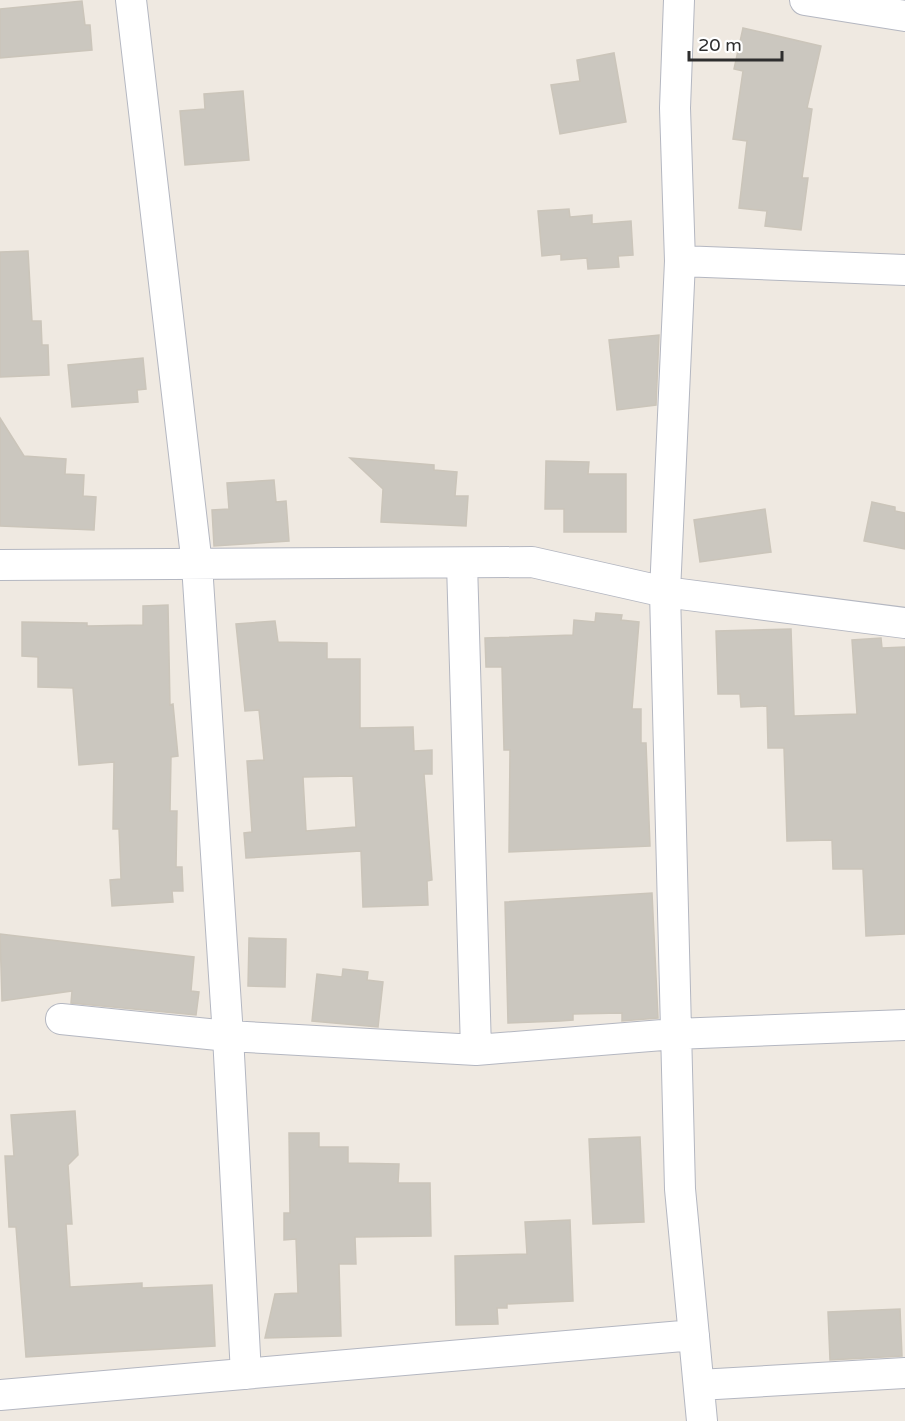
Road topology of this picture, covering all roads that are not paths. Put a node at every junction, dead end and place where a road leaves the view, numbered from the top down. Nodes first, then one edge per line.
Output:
1 (131, 0) edge
2 (679, 0) edge
3 (805, 0) edge
4 (905, 16) edge
5 (680, 261) junction
6 (905, 270) edge
7 (462, 563) junction
8 (0, 565) edge
9 (197, 565) junction
10 (665, 592) junction
11 (905, 623) edge
12 (61, 1019) dead end
13 (905, 1024) edge
14 (675, 1034) junction
15 (228, 1036) junction
16 (476, 1050) junction
17 (694, 1335) junction
18 (905, 1373) edge
19 (246, 1374) junction
20 (699, 1385) junction
21 (0, 1395) edge
22 (702, 1421) edge

1 - 9 street
2 - 5 street
3 - 4 street
5 - 6 street
5 - 10 street
7 - 9 street
7 - 10 street
7 - 16 street
8 - 9 street
9 - 15 street
10 - 11 street
10 - 14 street
12 - 15 street
13 - 14 street
14 - 16 street
14 - 17 street
15 - 16 street
15 - 19 street
17 - 19 street
17 - 20 street
18 - 20 street
19 - 21 street
20 - 22 street

